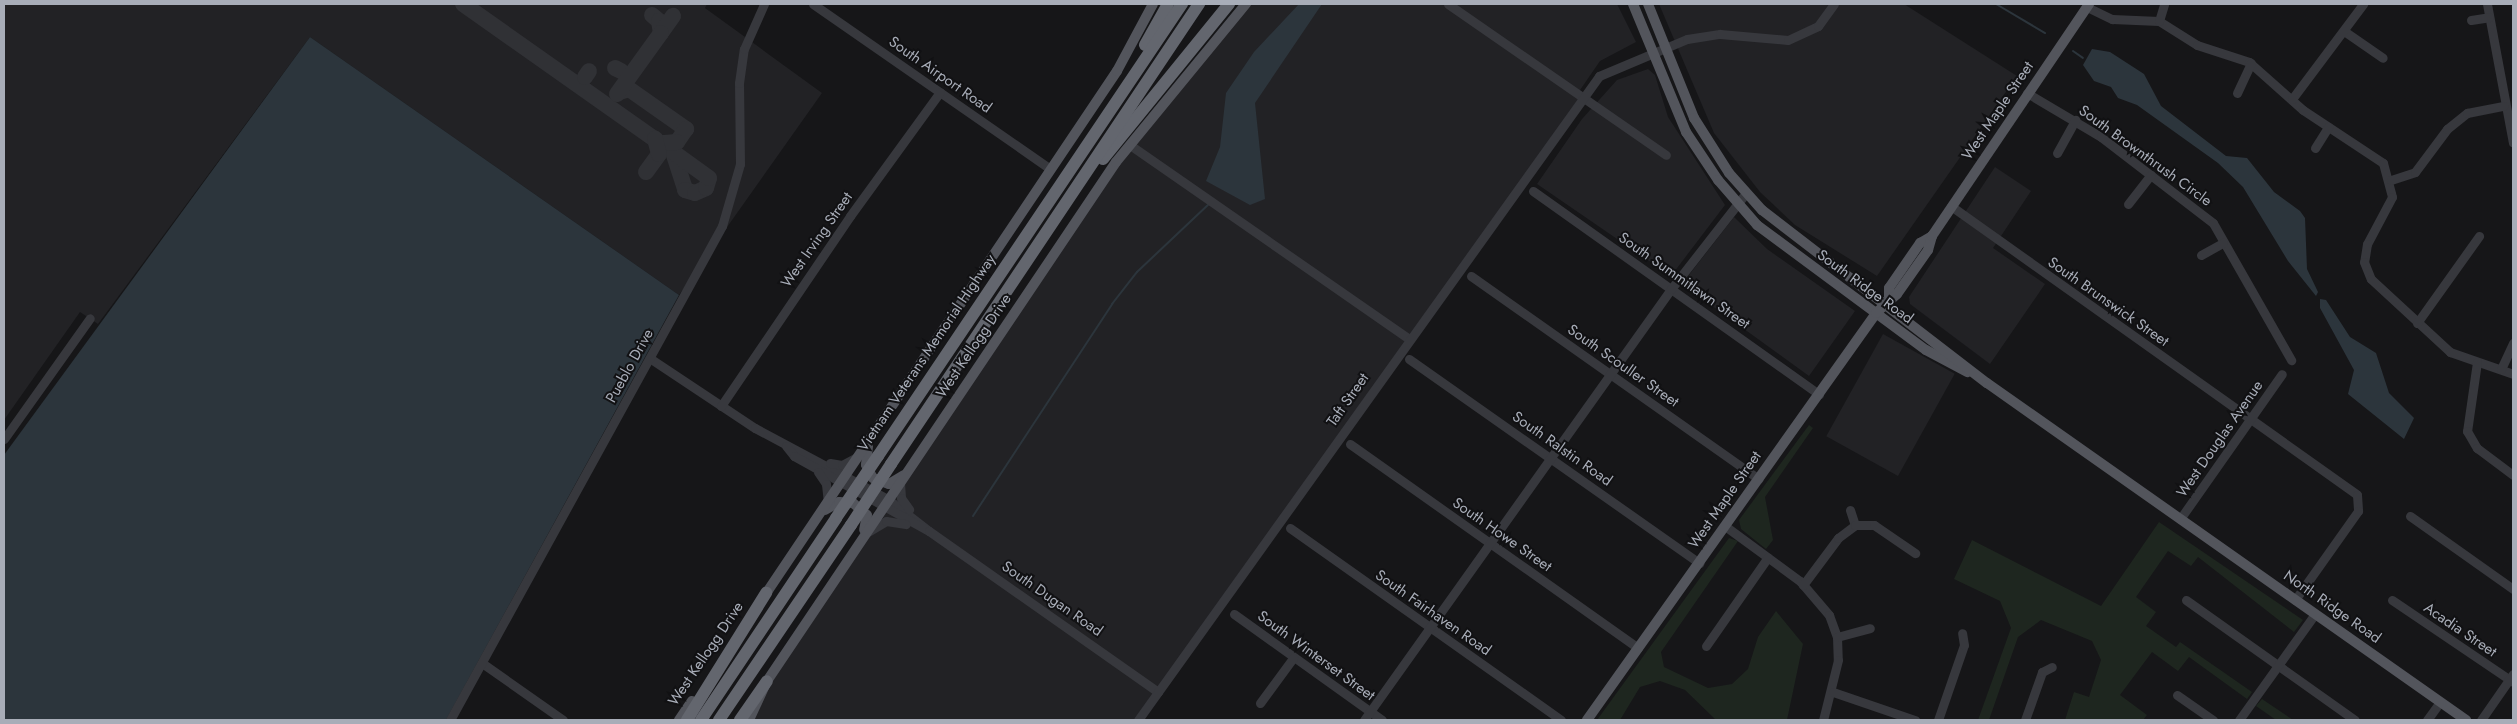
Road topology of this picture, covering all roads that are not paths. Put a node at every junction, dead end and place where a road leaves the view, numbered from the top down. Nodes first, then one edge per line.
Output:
1 (764, 4) edge
2 (813, 4) edge
3 (1153, 4) edge
4 (1168, 4) edge
5 (1182, 4) edge
6 (1200, 4) edge
7 (1230, 4) edge
8 (1246, 4) edge
9 (1448, 4) edge
10 (1633, 4) edge
11 (1648, 4) edge
12 (1834, 4) edge
13 (2362, 4) edge
14 (2487, 4) edge
15 (2088, 5) edge
16 (2164, 5) dead end
17 (2489, 17) junction
18 (2471, 20) dead end
19 (2159, 21) junction
20 (2344, 31) junction
21 (1665, 47) junction
22 (1652, 52) junction
23 (2383, 58) dead end
24 (2251, 63) junction
25 (940, 92) junction
26 (2027, 93) junction
27 (2237, 93) dead end
28 (1121, 94) junction
29 (1583, 98) junction
30 (2292, 99) junction
31 (2503, 106) junction
32 (2075, 120) junction
33 (2328, 127) junction
34 (2513, 144) edge
35 (1130, 145) junction
36 (2315, 148) dead end
37 (2057, 153) dead end
38 (1666, 155) dead end
39 (1050, 169) junction
40 (2151, 175) junction
41 (2391, 180) junction
42 (1533, 191) dead end
43 (1746, 193) junction
44 (1737, 201) junction
45 (2128, 204) dead end
46 (1952, 206) junction
47 (1053, 220) junction
48 (2479, 236) dead end
49 (2223, 244) junction
50 (2201, 255) dead end
51 (1471, 276) dead end
52 (1670, 289) junction
53 (1887, 300) junction
54 (1876, 313) junction
55 (90, 318) dead end
56 (2417, 323) junction
57 (1409, 339) junction
58 (2513, 343) edge
59 (651, 359) junction
60 (1409, 359) dead end
61 (2291, 360) dead end
62 (2477, 362) junction
63 (2501, 369) junction
64 (1610, 374) junction
65 (2282, 374) dead end
66 (2513, 374) edge
67 (1985, 382) junction
68 (1818, 394) junction
69 (721, 406) junction
70 (2250, 419) junction
71 (4, 439) edge
72 (869, 440) junction
73 (1350, 444) dead end
74 (786, 446) junction
75 (859, 456) junction
76 (1550, 458) junction
77 (824, 462) junction
78 (811, 465) junction
79 (2513, 475) edge
80 (903, 478) junction
81 (844, 479) junction
82 (1758, 479) junction
83 (2142, 491) joint
84 (828, 502) junction
85 (887, 503) junction
86 (1850, 510) dead end
87 (820, 515) junction
88 (916, 516) junction
89 (2410, 516) dead end
90 (2180, 519) junction
91 (1855, 525) junction
92 (1725, 526) junction
93 (916, 527) junction
94 (1290, 528) dead end
95 (929, 531) junction
96 (868, 532) junction
97 (1490, 543) junction
98 (856, 549) junction
99 (1915, 552) dead end
100 (1768, 557) junction
101 (1699, 563) junction
102 (1803, 585) junction
103 (2513, 589) edge
104 (766, 593) junction
105 (2186, 600) dead end
106 (2295, 600) junction
107 (2392, 600) dead end
108 (1234, 614) dead end
109 (2315, 614) junction
110 (1430, 627) junction
111 (1870, 628) dead end
112 (1962, 633) dead end
113 (1838, 637) junction
114 (1706, 646) dead end
115 (1638, 648) junction
116 (1293, 658) junction
117 (482, 663) junction
118 (2278, 666) junction
119 (2052, 667) dead end
120 (2512, 678) edge
121 (767, 681) junction
122 (1158, 692) junction
123 (1833, 692) junction
124 (2177, 696) dead end
125 (2440, 702) junction
126 (1260, 703) dead end
127 (1370, 712) junction
128 (450, 720) edge
129 (564, 720) edge
130 (679, 720) edge
131 (687, 720) edge
132 (701, 720) edge
133 (719, 720) edge
134 (740, 720) edge
135 (748, 720) edge
136 (1138, 720) edge
137 (1364, 720) edge
138 (1382, 720) edge
139 (1561, 720) edge
140 (1587, 720) edge
141 (1823, 720) edge
142 (1915, 720) edge
143 (1938, 720) edge
144 (2026, 720) edge
145 (2212, 720) edge
146 (2239, 720) edge
147 (2355, 720) edge
148 (2427, 720) edge
149 (2466, 720) edge
150 (2480, 720) edge

1 - 59 street, Pueblo Drive
2 - 25 street, South Airport Road
3 - 39 main road, West Kellogg Drive
4 - 28 highway
5 - 28 highway, Vietnam Veterans Memorial Highway
6 - 47 highway, Vietnam Veterans Memorial Highway
7 - 47 highway
8 - 35 main road, West Kellogg Drive
9 - 29 street
10 - 22 main road, South Ridge Road
11 - 21 main road, South Ridge Road
12 - 21 street, Taft Street
13 - 20 street
14 - 17 street
15 - 19 street
15 - 26 main road, West Maple Street
16 - 19 street
17 - 18 street
17 - 31 street
19 - 24 street
20 - 23 street
20 - 30 street
21 - 22 street, Taft Street
21 - 43 main road, South Ridge Road
22 - 29 street, Taft Street
22 - 44 main road, South Ridge Road
24 - 27 street
24 - 30 street
25 - 39 street, South Airport Road
25 - 69 street, West Irving Street
26 - 32 street, South Brownthrush Circle
26 - 46 main road, West Maple Street
28 - 132 highway, Vietnam Veterans Memorial Highway, bridge
29 - 38 street
29 - 57 street, Taft Street
30 - 33 street
31 - 34 street
31 - 41 street
32 - 37 street
32 - 40 street, South Brownthrush Circle
33 - 36 street
33 - 41 street
35 - 57 street
35 - 80 main road, West Kellogg Drive
39 - 72 main road, West Kellogg Drive
40 - 45 street
40 - 49 street, South Brownthrush Circle
41 - 56 street
42 - 52 street, South Summitlawn Street
43 - 44 street
43 - 53 main road, South Ridge Road
44 - 52 street
44 - 54 main road, South Ridge Road
46 - 53 main road, West Maple Street
46 - 70 street, South Brunswick Street
47 - 133 highway, Vietnam Veterans Memorial Highway, bridge
48 - 56 street
49 - 50 street
49 - 61 street, South Brownthrush Circle
51 - 64 street, South Scouller Street
52 - 64 street
52 - 68 street, South Summitlawn Street
53 - 54 main road, West Maple Street
53 - 67 main road, South Ridge Road
54 - 67 main road, South Ridge Road
54 - 68 main road, West Maple Street
55 - 71 street
56 - 62 street
57 - 122 street, Taft Street
58 - 63 street
59 - 69 street, South Dugan Road
59 - 117 street, Pueblo Drive
60 - 76 street, South Ralstin Road
62 - 63 street
62 - 79 street
63 - 66 street
64 - 76 street
64 - 82 street, South Scouller Street
65 - 70 street, West Douglas Avenue
67 - 83 main road, South Ridge Road
68 - 82 main road, West Maple Street
69 - 74 street, South Dugan Road
70 - 90 street, West Douglas Avenue
70 - 106 street, South Brunswick Street
72 - 75 main road, West Kellogg Drive
72 - 80 main road
73 - 97 street, South Howe Street
74 - 77 street, South Dugan Road
74 - 78 street, South Dugan Road
75 - 77 street
75 - 81 main road, West Kellogg Drive
76 - 97 street
76 - 101 street, South Ralstin Road
77 - 81 street, South Dugan Road
78 - 81 street, South Dugan Road
78 - 84 street
80 - 85 main road, West Kellogg Drive
80 - 88 street
81 - 84 main road, West Kellogg Drive
81 - 85 street, South Dugan Road
82 - 92 main road, West Maple Street
83 - 90 main road, North Ridge Road
84 - 87 main road, West Kellogg Drive
85 - 88 street, South Dugan Road
85 - 93 street, South Dugan Road
85 - 96 main road, West Kellogg Drive
86 - 91 street
87 - 98 main road
87 - 104 main road, West Kellogg Drive
88 - 95 street, South Dugan Road
89 - 103 street
90 - 106 main road, North Ridge Road
91 - 99 street
91 - 102 street
92 - 100 street
92 - 101 main road, West Maple Street
93 - 95 street, South Dugan Road
93 - 96 street
94 - 110 street, South Fairhaven Road
95 - 122 street, South Dugan Road
96 - 98 main road, West Kellogg Drive
97 - 110 street
97 - 115 street, South Howe Street
98 - 121 main road, West Kellogg Drive
100 - 102 street
100 - 114 street
101 - 115 main road, West Maple Street
102 - 113 street
104 - 130 main road, West Kellogg Drive
104 - 131 highway
105 - 118 street
106 - 109 main road, North Ridge Road
107 - 120 street, Acadia Street
108 - 116 street, South Winterset Street
109 - 118 street
109 - 125 main road, North Ridge Road
110 - 127 street
110 - 139 street, South Fairhaven Road
111 - 113 street
112 - 143 street
113 - 123 street
115 - 140 main road, West Maple Street
116 - 126 street
116 - 127 street, South Winterset Street
117 - 128 street, Pueblo Drive
117 - 129 street
118 - 146 street
118 - 147 street
119 - 144 street
120 - 150 street
121 - 134 highway
121 - 135 main road, West Kellogg Drive
122 - 136 street, Taft Street
123 - 141 street
123 - 142 street
124 - 145 street
125 - 148 street
125 - 149 main road, North Ridge Road
127 - 137 street
127 - 138 street, South Winterset Street

